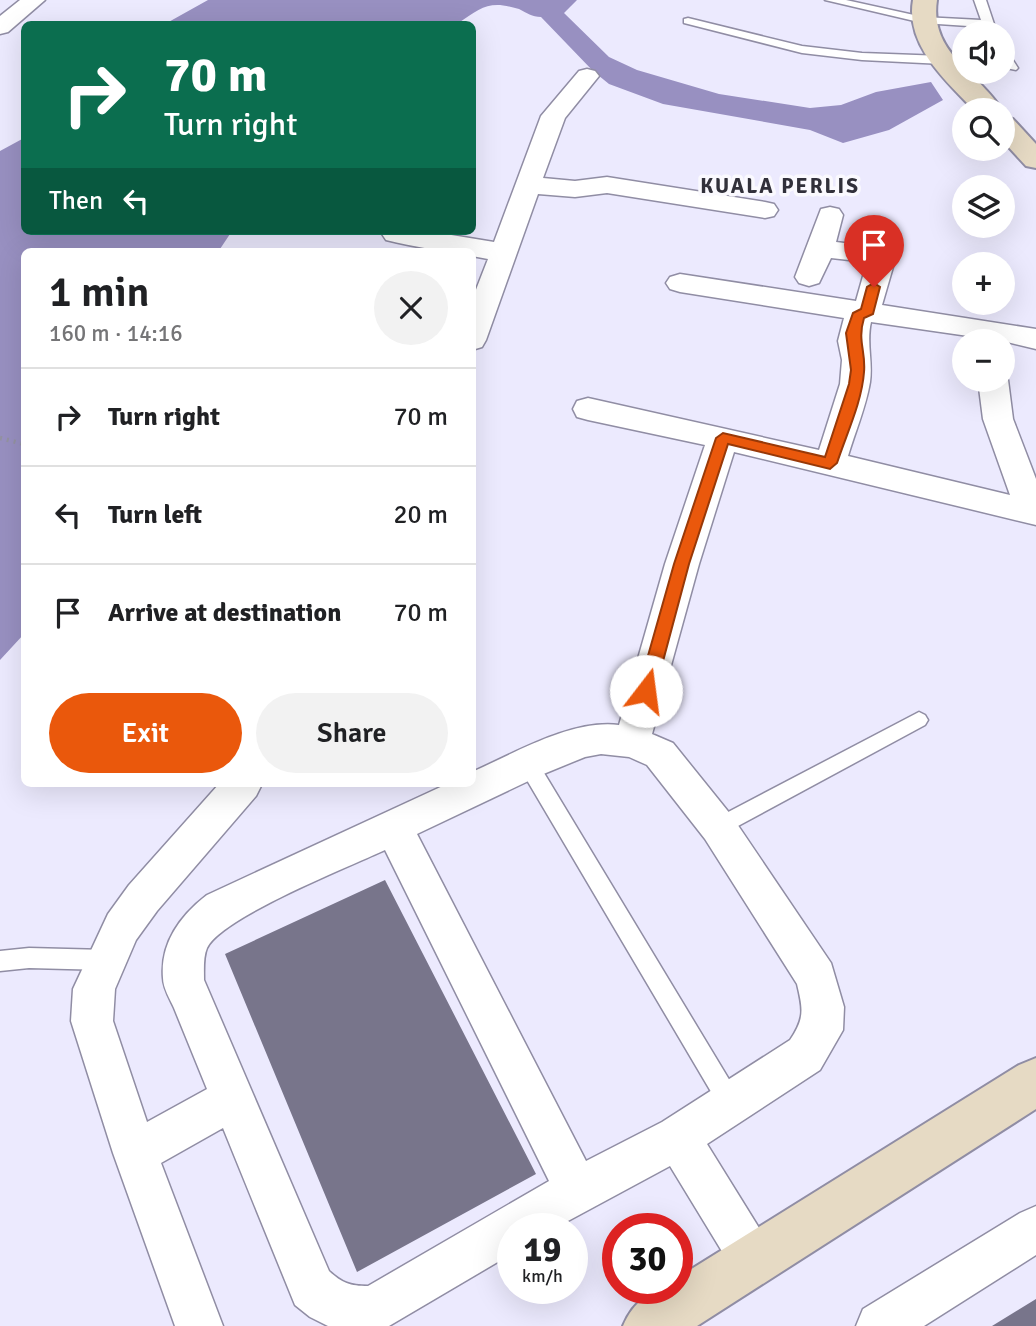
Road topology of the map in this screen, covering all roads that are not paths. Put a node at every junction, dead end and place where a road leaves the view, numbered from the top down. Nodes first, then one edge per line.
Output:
1 (34, 0) edge
2 (831, 0) edge
3 (980, 0) edge
4 (924, 10) edge
5 (688, 21) dead end
6 (962, 21) edge
7 (987, 21) edge
8 (0, 27) edge
9 (943, 60) junction
10 (587, 76) dead end
11 (978, 98) edge
12 (1015, 136) edge
13 (1032, 152) edge
14 (528, 185) junction
15 (765, 210) dead end
16 (830, 215) dead end
17 (401, 235) edge
18 (821, 249) junction
19 (505, 253) junction
20 (809, 276) dead end
21 (680, 284) dead end
22 (863, 313) junction
23 (476, 329) edge
24 (954, 329) edge
25 (1015, 338) edge
26 (1036, 339) edge
27 (995, 392) edge
28 (588, 410) dead end
29 (723, 438) junction
30 (830, 463) junction
31 (1035, 513) edge
32 (919, 720) dead end
33 (632, 742) junction
34 (528, 764) junction
35 (240, 787) edge
36 (393, 826) junction
37 (718, 827) junction
38 (106, 960) junction
39 (0, 961) edge
40 (1036, 1082) edge
41 (231, 1100) junction
42 (731, 1104) junction
43 (678, 1138) junction
44 (135, 1153) junction
45 (577, 1190) junction
46 (1036, 1229) edge
47 (753, 1260) junction
48 (199, 1326) edge
49 (649, 1326) edge
50 (880, 1326) edge

1 - 8 street
2 - 4 lane
3 - 7 lane
4 - 6 lane
4 - 9 main road
5 - 9 lane
9 - 11 main road
10 - 14 street
12 - 13 main road
14 - 15 street
14 - 19 street
16 - 18 street
17 - 19 street
18 - 20 street
18 - 22 street
19 - 23 street
21 - 22 street
22 - 24 street
22 - 30 street
25 - 26 street
27 - 31 street
28 - 29 street
29 - 30 street
29 - 33 street
30 - 31 street
32 - 37 lane
33 - 34 street
33 - 37 street
34 - 36 street
34 - 42 lane
35 - 38 street
36 - 41 street
36 - 45 street
37 - 42 street
38 - 39 lane
38 - 44 street
40 - 47 main road
41 - 44 street
41 - 45 street
42 - 43 street
43 - 45 street
43 - 47 street
44 - 48 street
46 - 50 street
47 - 49 main road

